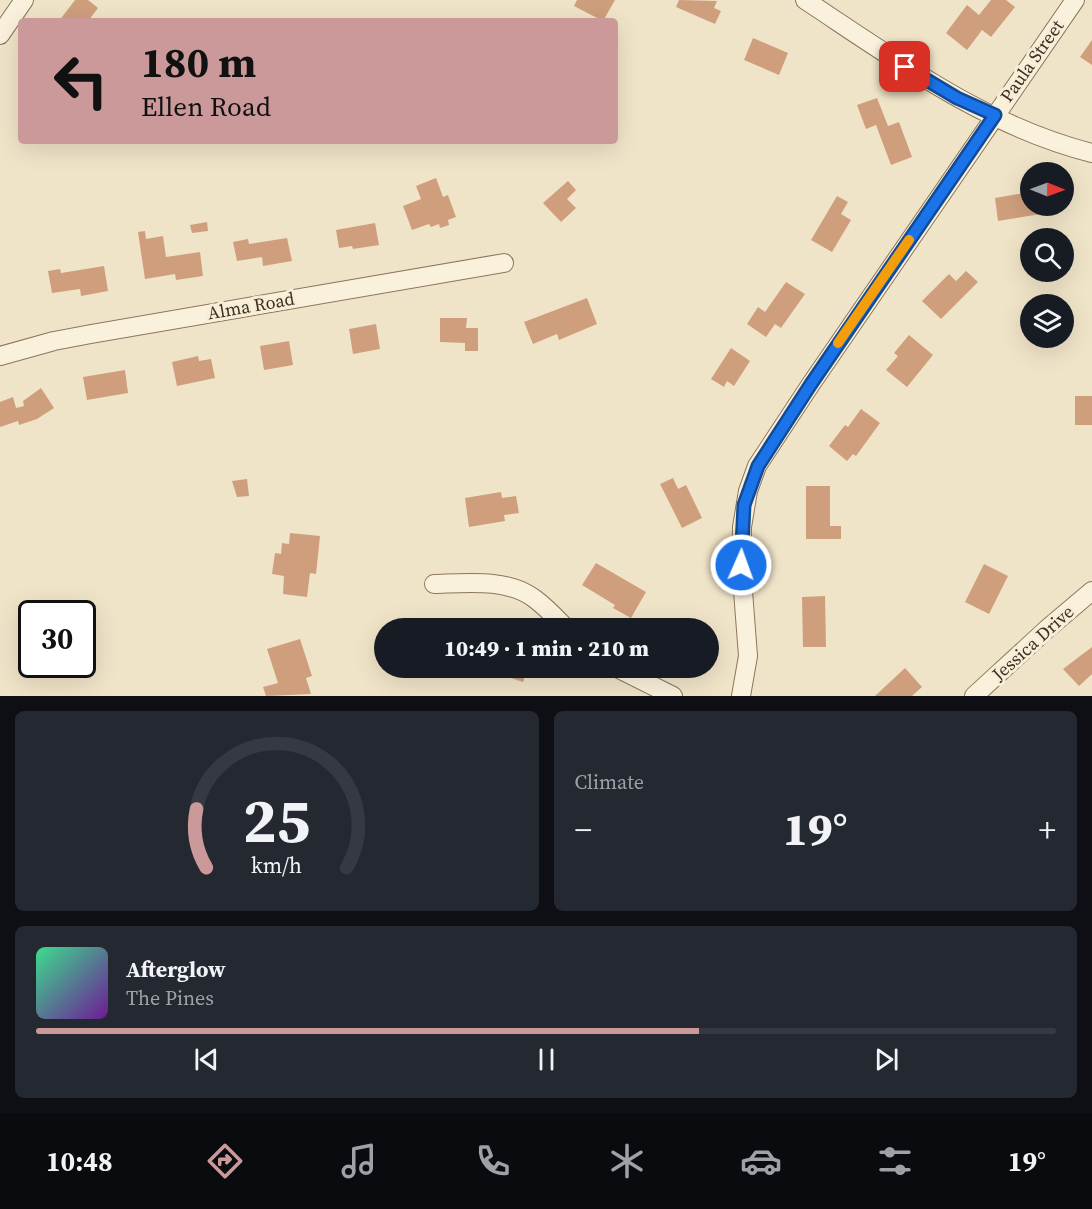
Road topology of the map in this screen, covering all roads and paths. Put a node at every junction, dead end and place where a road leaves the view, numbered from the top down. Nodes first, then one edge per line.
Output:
1 (24, 0) edge
2 (806, 0) edge
3 (1075, 0) edge
4 (0, 35) edge
5 (995, 115) junction
6 (1092, 153) edge
7 (504, 263) dead end
8 (0, 356) edge
9 (434, 584) dead end
10 (1092, 591) edge
11 (555, 618) edge
12 (636, 678) edge
13 (673, 696) edge
14 (741, 696) edge
15 (974, 696) edge

1 - 4 street
2 - 5 street
3 - 5 street, Paula Street
5 - 6 street
5 - 14 street, Paula Street
7 - 8 street, Alma Road
9 - 11 street
10 - 15 street, Jessica Drive
12 - 13 street

